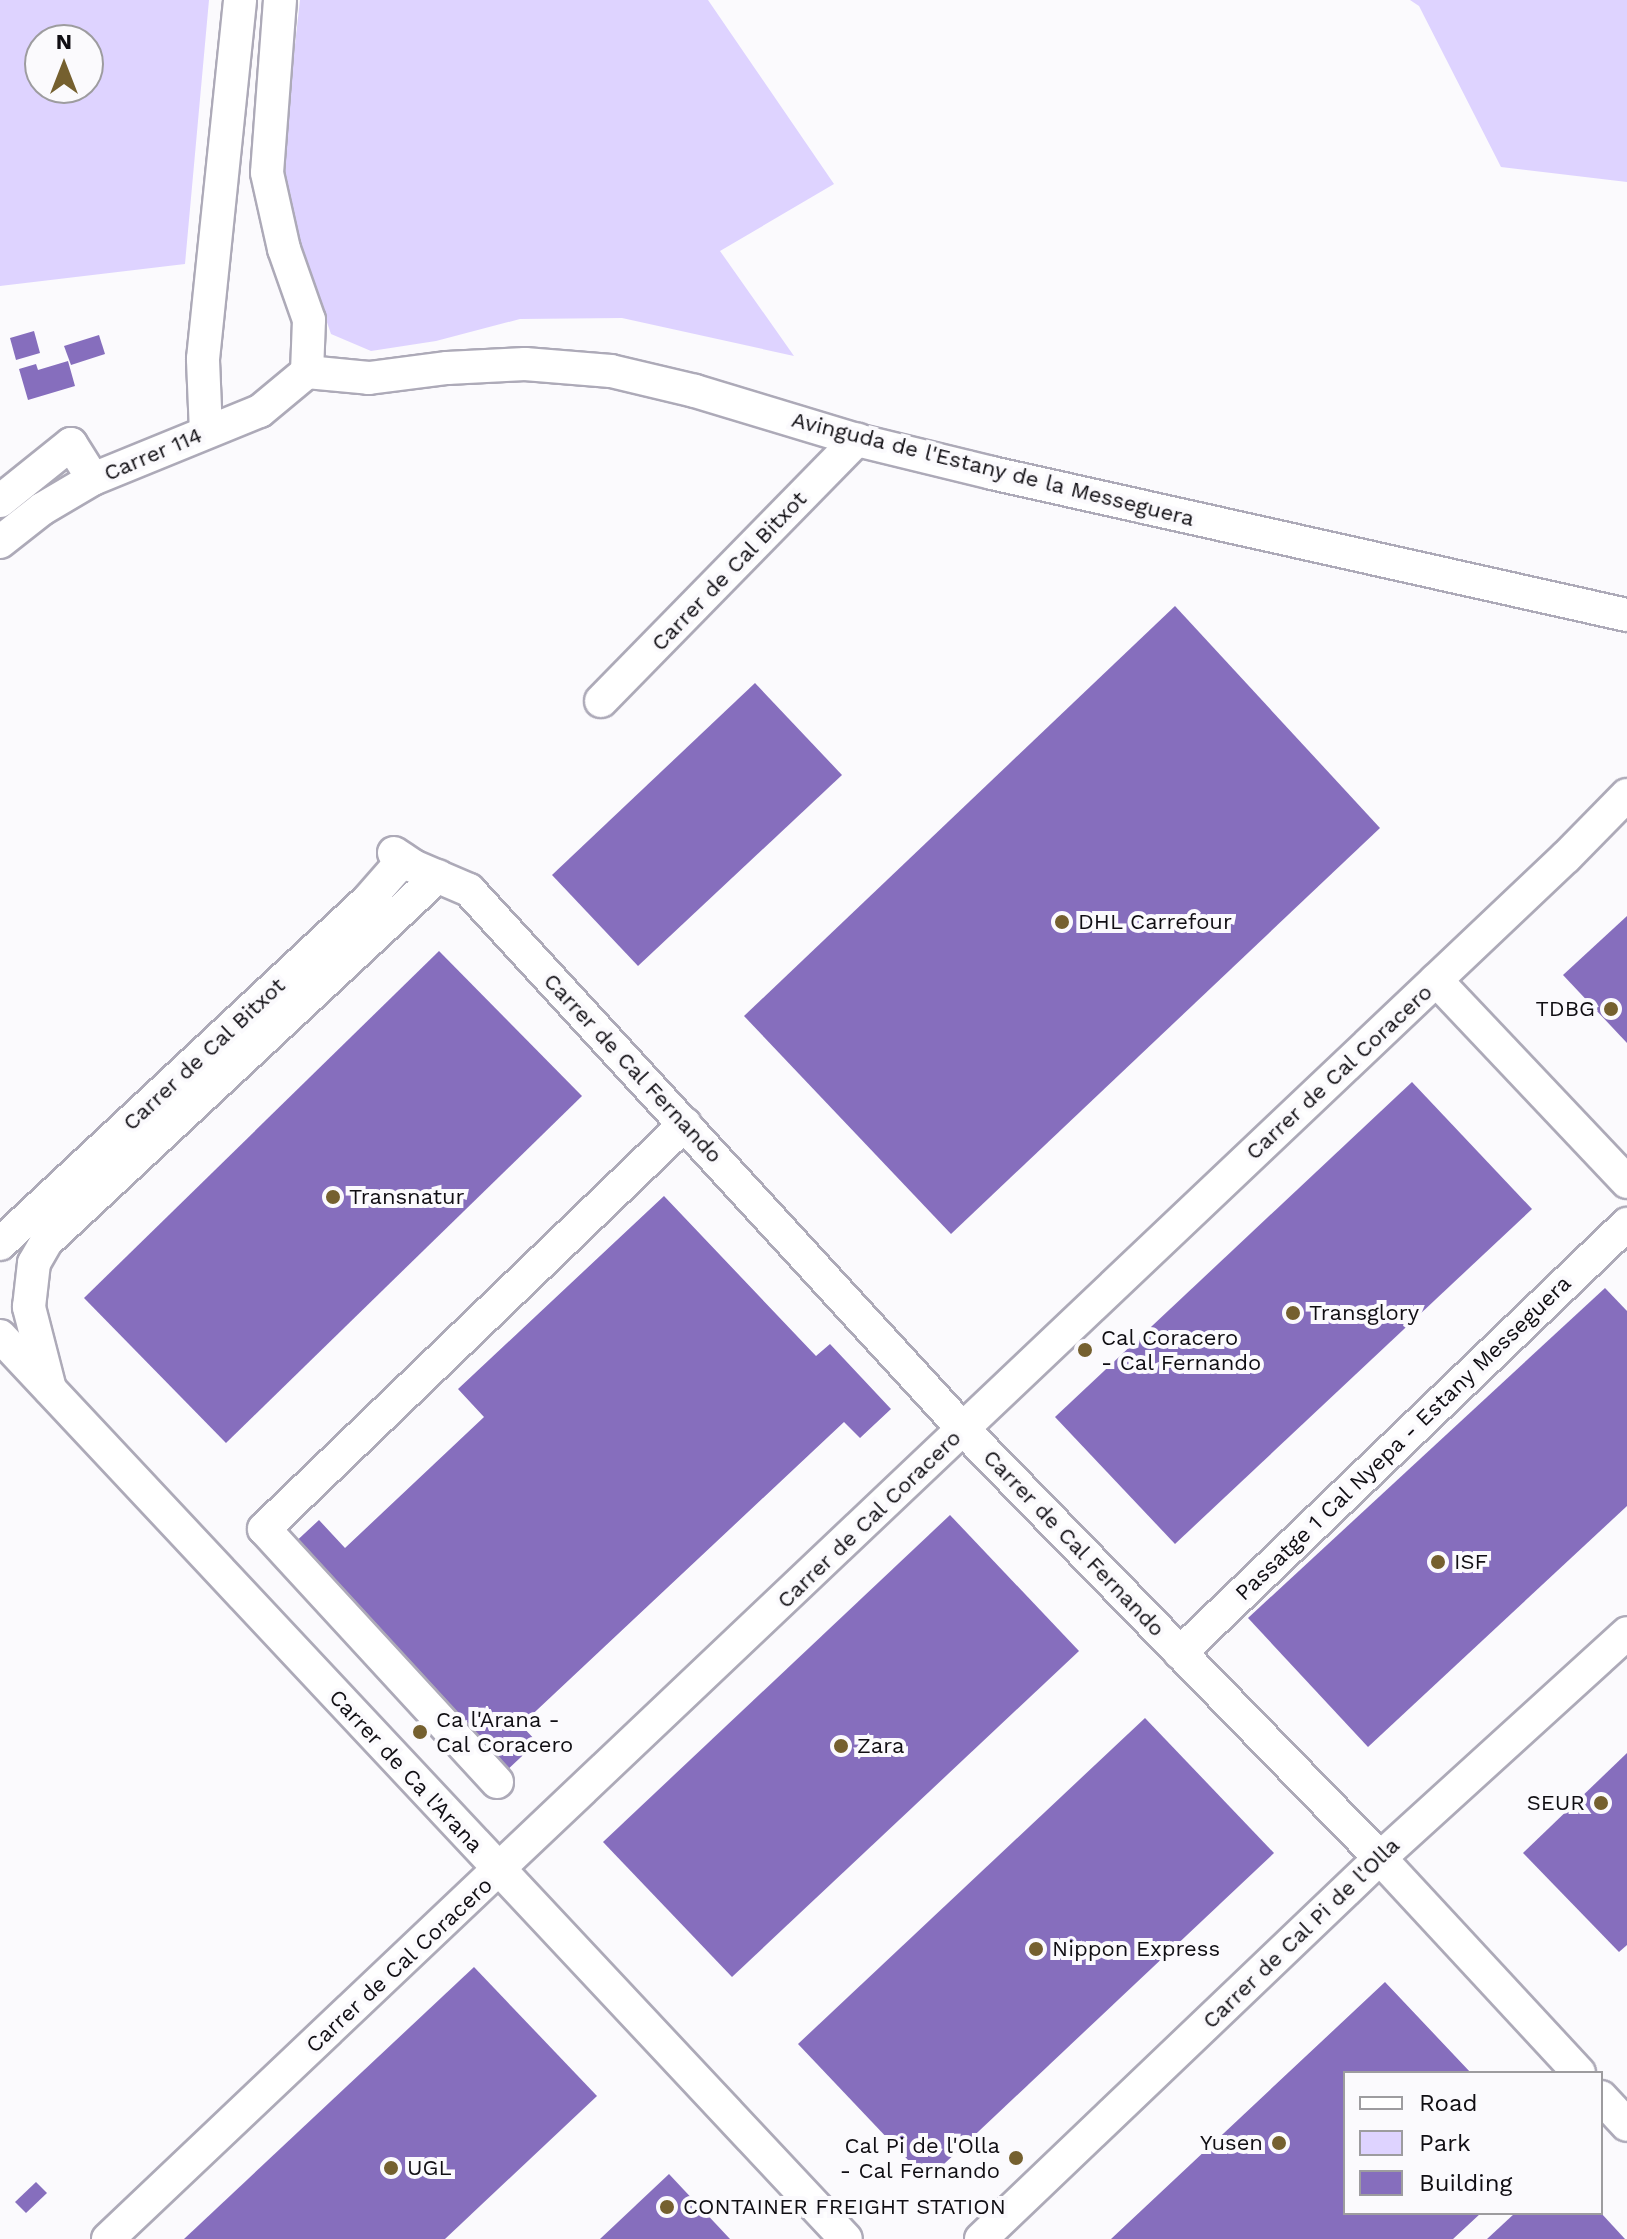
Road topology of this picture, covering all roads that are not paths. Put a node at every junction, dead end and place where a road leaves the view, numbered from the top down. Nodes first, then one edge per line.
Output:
1 (240, 0) edge
2 (280, 0) edge
3 (307, 372) junction
4 (206, 432) junction
5 (857, 440) junction
6 (93, 479) junction
7 (0, 501) edge
8 (0, 542) edge
9 (1627, 615) edge
10 (601, 701) dead end
11 (1627, 795) edge
12 (398, 856) joint
13 (438, 876) junction
14 (1436, 980) junction
15 (685, 1124) junction
16 (1627, 1182) edge
17 (1627, 1224) edge
18 (0, 1244) edge
19 (0, 1336) edge
20 (51, 1391) junction
21 (964, 1430) junction
22 (1627, 1633) edge
23 (1180, 1653) junction
24 (497, 1782) dead end
25 (1380, 1858) junction
26 (500, 1871) junction
27 (1577, 2071) edge
28 (108, 2239) edge
29 (846, 2239) edge
30 (981, 2239) edge

1 - 4 street
2 - 3 street
3 - 4 street, Carrer 114
3 - 5 street, Avinguda de l'Estany de la Messeguera
4 - 6 street, Carrer 114
5 - 9 street, Avinguda de l'Estany de la Messeguera
5 - 10 street, Carrer de Cal Bitxot
6 - 7 street
6 - 8 street, Carrer 114
11 - 14 street, Carrer de Cal Coracero
12 - 13 street, Carrer de Cal Fernando
12 - 18 street, Carrer de Cal Bitxot
13 - 15 street, Carrer de Cal Fernando
13 - 20 street
14 - 16 street
14 - 21 street, Carrer de Cal Coracero
15 - 21 street, Carrer de Cal Fernando
15 - 24 street
17 - 23 street, Passatge 1 Cal Nyepa - Estany Messeguera
19 - 20 street, Carrer de Ca l'Arana
20 - 26 street, Carrer de Ca l'Arana
21 - 23 street, Carrer de Cal Fernando
21 - 26 street, Carrer de Cal Coracero
22 - 25 street, Carrer de Cal Pi de l'Olla
23 - 25 street, Carrer de Cal Fernando
25 - 27 street, Carrer de Cal Fernando
25 - 30 street, Carrer de Cal Pi de l'Olla
26 - 28 street, Carrer de Cal Coracero
26 - 29 street, Carrer de Ca l'Arana

